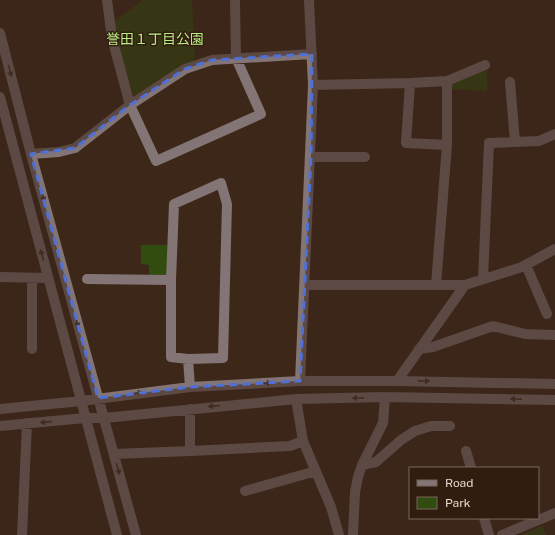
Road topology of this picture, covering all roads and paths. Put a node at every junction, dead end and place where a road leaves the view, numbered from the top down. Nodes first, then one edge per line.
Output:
1 (107, 0) edge
2 (235, 0) edge
3 (309, 0) edge
4 (0, 33) edge
5 (312, 54) junction
6 (236, 58) junction
7 (485, 65) dead end
8 (447, 81) junction
9 (510, 82) dead end
10 (410, 84) junction
11 (313, 86) junction
12 (0, 97) edge
13 (130, 105) junction
14 (555, 134) edge
15 (515, 142) junction
16 (447, 146) junction
17 (31, 154) junction
18 (311, 157) junction
19 (365, 157) dead end
20 (555, 249) edge
21 (526, 265) junction
22 (0, 277) edge
23 (32, 278) junction
24 (48, 278) junction
25 (87, 279) dead end
26 (483, 279) junction
27 (171, 280) junction
28 (305, 285) junction
29 (436, 285) junction
30 (465, 285) junction
31 (547, 314) dead end
32 (555, 335) edge
33 (32, 349) dead end
34 (419, 349) junction
35 (188, 359) junction
36 (300, 381) junction
37 (397, 381) junction
38 (555, 384) edge
39 (190, 387) junction
40 (98, 398) junction
41 (384, 398) junction
42 (296, 399) junction
43 (555, 400) edge
44 (81, 401) junction
45 (0, 409) edge
46 (190, 409) junction
47 (85, 418) junction
48 (104, 418) junction
49 (27, 423) junction
50 (0, 426) edge
51 (450, 426) dead end
52 (303, 441) junction
53 (190, 450) junction
54 (466, 451) dead end
55 (114, 454) junction
56 (362, 465) junction
57 (471, 467) edge
58 (316, 471) junction
59 (245, 491) dead end
60 (555, 513) edge
61 (484, 519) edge
62 (538, 519) edge
63 (539, 519) edge
64 (22, 535) edge
65 (117, 535) edge
66 (136, 535) edge
67 (339, 535) edge
68 (353, 535) edge
69 (489, 535) edge
70 (502, 535) edge

1 - 13 street
2 - 6 street
3 - 5 street
4 -> 17 street
5 - 6 street
5 - 11 street
6 - 13 street
6 - 13 street
7 - 8 street
8 - 10 street
8 - 16 street
9 - 15 street
10 - 11 street
10 - 16 street
11 - 18 street
24 -> 12 street
13 - 17 street
14 - 15 street
15 - 26 street
16 - 29 street
17 -> 40 street
18 - 19 street
18 - 28 street
20 - 21 street
21 - 26 street
21 - 31 street
22 - 23 street
23 - 24 street
23 - 33 street
24 - 44 street
25 - 27 street
26 - 30 street
27 - 35 street
27 - 35 street
28 - 29 street
28 - 36 street
29 - 30 street
30 - 34 street
32 - 34 street
34 - 37 street
35 - 39 street
36 - 37 street
39 -> 36 street
37 -> 38 street
40 -> 39 street
40 - 44 street
40 - 48 street
41 -> 42 street
43 -> 41 street
41 - 56 street
42 -> 46 street
42 - 52 street
44 - 45 street
44 - 47 street
46 - 48 street
46 - 53 street
47 - 48 street
47 -> 49 street
47 - 65 street
48 - 55 street
49 - 50 street
49 - 64 street
51 - 56 street
52 - 53 street
52 - 58 street
53 - 55 street
54 - 57 street
55 -> 66 street
56 - 68 street
58 - 59 street
58 - 67 street
60 - 63 street
61 - 69 street
62 - 70 street

